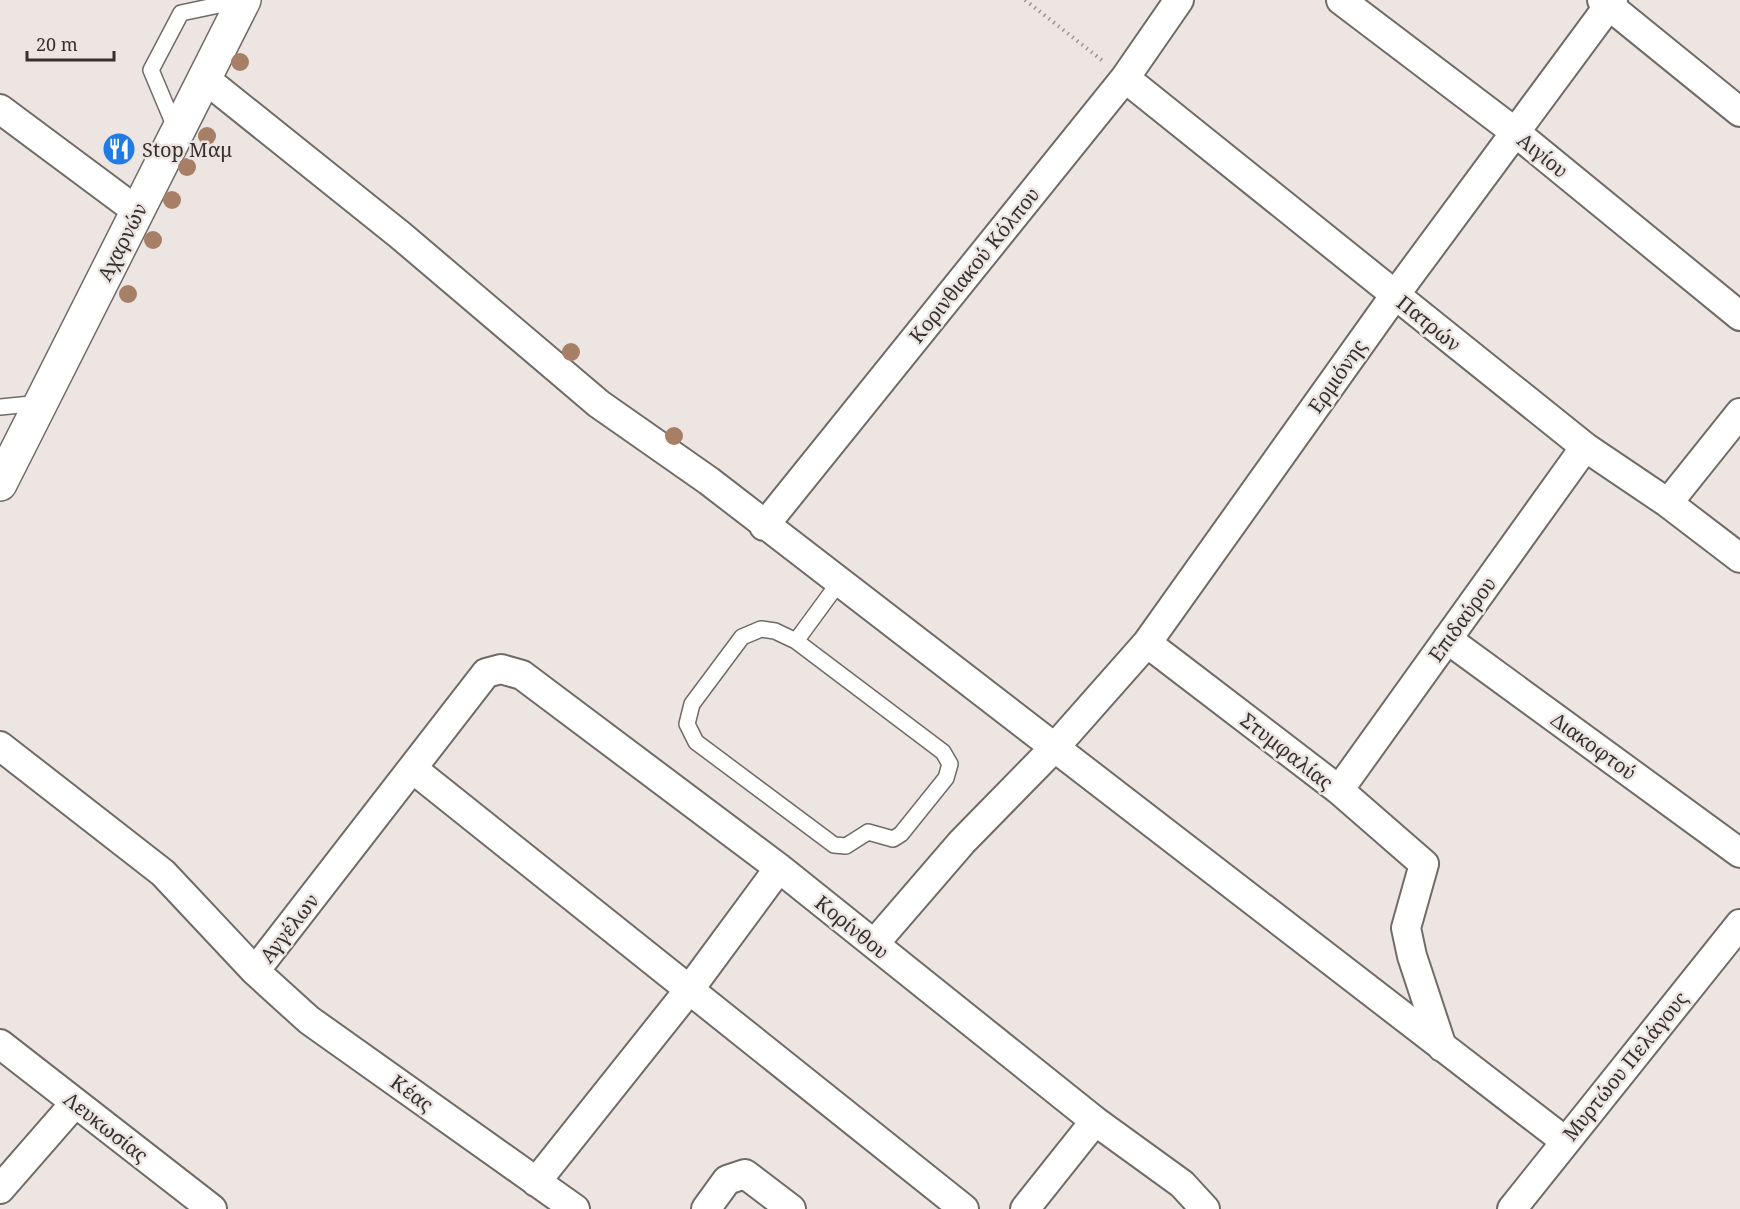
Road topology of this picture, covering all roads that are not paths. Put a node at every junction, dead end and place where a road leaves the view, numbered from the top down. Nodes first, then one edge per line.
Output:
1 (244, 0) edge
2 (1179, 0) edge
3 (1341, 0) edge
4 (1608, 2) edge
5 (204, 78) junction
6 (1125, 78) junction
7 (0, 109) edge
8 (1740, 112) edge
9 (177, 132) junction
10 (1515, 132) junction
11 (137, 211) junction
12 (1395, 295) junction
13 (1740, 316) edge
14 (41, 403) junction
15 (0, 407) edge
16 (1740, 412) edge
17 (1585, 447) junction
18 (0, 484) edge
19 (1668, 503) junction
20 (764, 526) junction
21 (1740, 558) edge
22 (840, 581) junction
23 (1447, 639) junction
24 (796, 641) junction
25 (1147, 643) junction
26 (486, 673) joint
27 (0, 746) edge
28 (1056, 746) junction
29 (413, 769) junction
30 (1339, 790) junction
31 (1740, 853) edge
32 (779, 868) junction
33 (1740, 924) edge
34 (874, 944) junction
35 (255, 970) junction
36 (689, 990) junction
37 (0, 1044) edge
38 (1442, 1047) junction
39 (75, 1103) junction
40 (1095, 1121) junction
41 (1564, 1141) junction
42 (536, 1182) junction
43 (0, 1189) edge
44 (212, 1209) edge
45 (575, 1209) edge
46 (706, 1209) edge
47 (791, 1209) edge
48 (964, 1209) edge
49 (1025, 1209) edge
50 (1206, 1209) edge
51 (1512, 1209) edge

1 - 5 main road, Αχαρνών
1 - 9 lane
2 - 6 street, Κορινθιακού Κόλπου
3 - 10 street, Αιγίου
4 - 8 street
4 - 10 street, Ερμιόνης
5 - 9 main road, Αχαρνών
5 - 20 street
6 - 12 street, Πατρών
6 - 20 street, Κορινθιακού Κόλπου
7 - 11 street
9 - 11 main road, Αχαρνών
10 - 12 street, Ερμιόνης
10 - 13 street, Αιγίου
11 - 14 main road, Αχαρνών
12 - 17 street, Πατρών
12 - 25 street, Ερμιόνης
14 - 15 lane
14 - 18 main road, Αχαρνών
16 - 19 street
17 - 19 street, Πατρών
17 - 23 street, Επιδαύρου
19 - 21 street, Πατρών
20 - 22 street
22 - 24 lane
22 - 28 street
23 - 30 street, Επιδαύρου
23 - 31 street, Διακοφτού
24 - 24 lane
25 - 28 street, Ερμιόνης
25 - 30 street, Στυμφαλίας
26 - 29 street, Αγγέλων
26 - 32 street, Κορίνθου
27 - 35 street, Αγγέλων
28 - 34 street, Ερμιόνης
28 - 38 street
29 - 35 street, Αγγέλων
29 - 36 street
30 - 38 street, Στυμφαλίας
32 - 34 street, Κορίνθου
32 - 36 street
33 - 41 street, Μυρτώου Πελάγους
34 - 40 street, Κορίνθου
35 - 42 street, Κέας
36 - 42 street
36 - 48 street
37 - 39 street, Λευκωσίας
38 - 41 street
39 - 43 street
39 - 44 street, Λευκωσίας
40 - 49 street
40 - 50 street, Κορίνθου
41 - 51 street, Μυρτώου Πελάγους
42 - 45 street, Κέας
46 - 47 street

